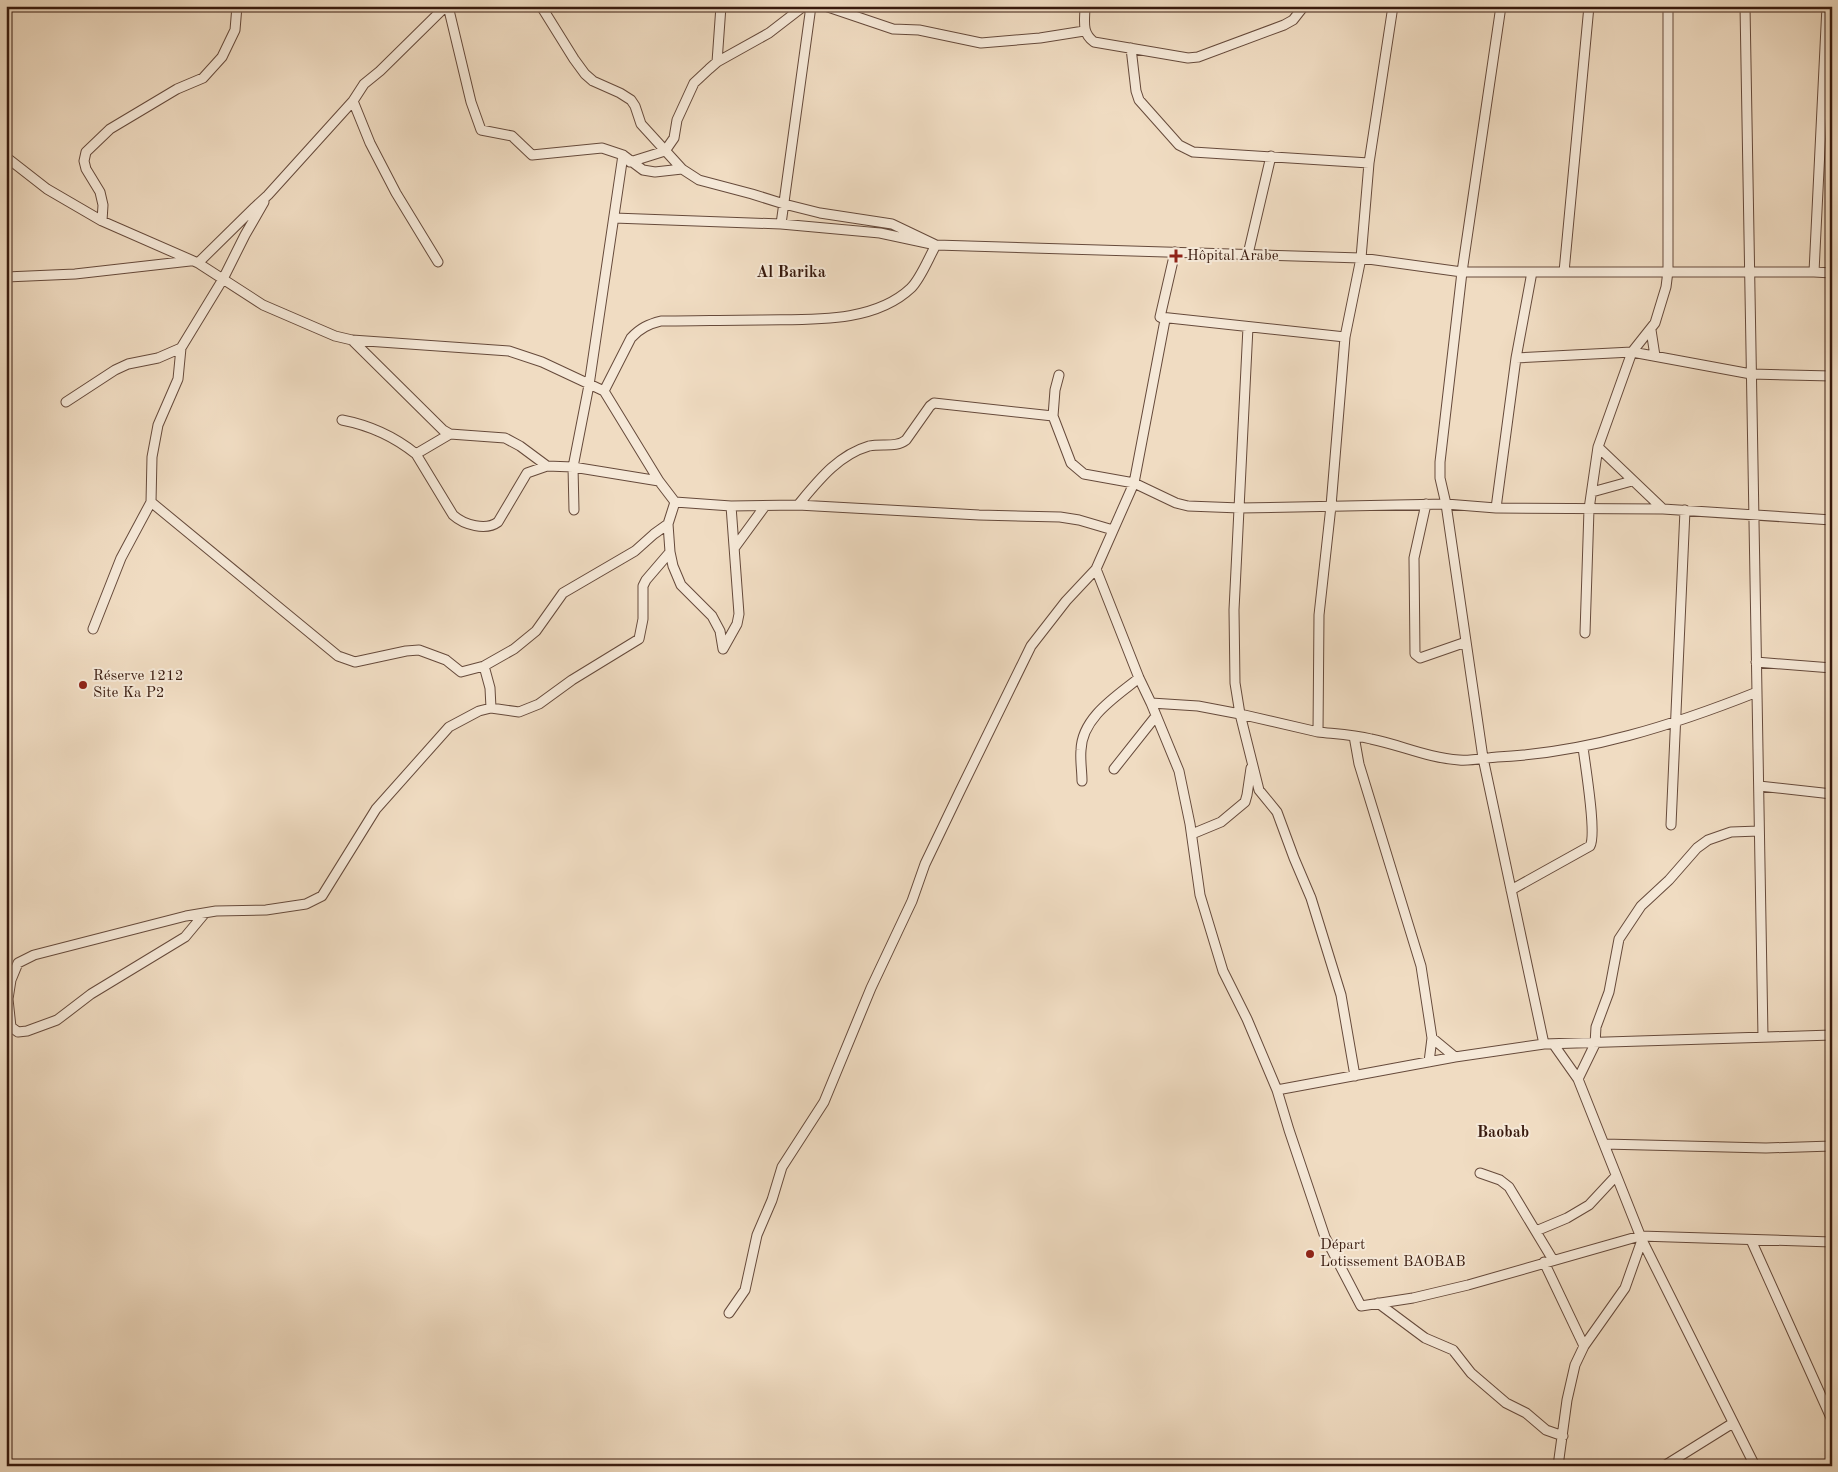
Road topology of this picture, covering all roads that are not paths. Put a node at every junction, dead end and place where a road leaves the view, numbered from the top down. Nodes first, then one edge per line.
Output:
1 (237, 6) edge
2 (447, 6) edge
3 (542, 6) edge
4 (721, 6) edge
5 (804, 6) edge
6 (811, 6) edge
7 (825, 6) edge
8 (1085, 6) edge
9 (1304, 6) edge
10 (1393, 6) edge
11 (1501, 6) edge
12 (1589, 6) edge
13 (1668, 6) edge
14 (1745, 6) edge
15 (1827, 6) edge
16 (1084, 31) junction
17 (1131, 48) junction
18 (717, 62) junction
19 (352, 101) junction
20 (665, 151) junction
21 (622, 155) junction
22 (1271, 156) junction
23 (6, 157) edge
24 (630, 162) junction
25 (1369, 163) junction
26 (682, 169) junction
27 (268, 195) junction
28 (784, 204) junction
29 (614, 218) junction
30 (102, 221) junction
31 (781, 224) junction
32 (936, 245) junction
33 (1175, 252) junction
34 (1248, 254) junction
35 (1361, 258) junction
36 (195, 262) junction
37 (438, 262) dead end
38 (1462, 272) junction
39 (1532, 272) junction
40 (1564, 272) junction
41 (1668, 272) junction
42 (1749, 272) junction
43 (1814, 272) junction
44 (1832, 273) edge
45 (6, 277) edge
46 (224, 279) junction
47 (1160, 317) junction
48 (1248, 327) junction
49 (1651, 330) junction
50 (1345, 337) junction
51 (352, 340) junction
52 (181, 348) junction
53 (1632, 352) junction
54 (1655, 356) junction
55 (1516, 358) junction
56 (1751, 374) junction
57 (1059, 375) dead end
58 (1832, 376) edge
59 (589, 385) junction
60 (604, 391) junction
61 (66, 402) dead end
62 (1053, 416) junction
63 (342, 420) dead end
64 (450, 434) junction
65 (1598, 447) junction
66 (416, 454) junction
67 (547, 466) junction
68 (573, 467) junction
69 (659, 481) junction
70 (1632, 481) junction
71 (1134, 483) junction
72 (1592, 492) junction
73 (151, 502) junction
74 (675, 502) junction
75 (1426, 504) junction
76 (1446, 504) junction
77 (798, 505) junction
78 (731, 506) junction
79 (765, 506) junction
80 (1331, 506) junction
81 (1240, 508) junction
82 (1496, 508) junction
83 (1589, 509) junction
84 (1663, 509) junction
85 (574, 510) dead end
86 (1685, 510) junction
87 (1754, 516) junction
88 (1832, 520) edge
89 (668, 524) junction
90 (1113, 530) junction
91 (735, 547) junction
92 (670, 552) junction
93 (1096, 569) junction
94 (93, 629) dead end
95 (1585, 633) dead end
96 (1466, 642) junction
97 (1756, 662) junction
98 (484, 666) junction
99 (1832, 668) edge
100 (1139, 678) junction
101 (1757, 692) junction
102 (1152, 703) junction
103 (491, 708) junction
104 (1240, 714) junction
105 (1156, 716) junction
106 (1676, 722) junction
107 (1318, 732) junction
108 (1354, 736) junction
109 (1583, 747) junction
110 (1483, 758) junction
111 (1252, 763) junction
112 (1114, 770) dead end
113 (1082, 781) dead end
114 (1759, 786) junction
115 (1832, 794) edge
116 (1671, 825) dead end
117 (1760, 831) junction
118 (1192, 834) junction
119 (1511, 890) junction
120 (205, 913) junction
121 (7, 999) edge
122 (1832, 1035) edge
123 (1763, 1037) junction
124 (1432, 1038) junction
125 (1549, 1044) junction
126 (1595, 1044) junction
127 (1455, 1057) junction
128 (1429, 1062) junction
129 (1355, 1076) junction
130 (1578, 1079) junction
131 (1277, 1090) junction
132 (1604, 1144) junction
133 (1832, 1146) edge
134 (1480, 1173) dead end
135 (1616, 1176) junction
136 (1536, 1231) junction
137 (1641, 1238) junction
138 (1751, 1240) junction
139 (1832, 1242) edge
140 (1549, 1261) junction
141 (1378, 1303) junction
142 (729, 1313) dead end
143 (1584, 1346) junction
144 (1832, 1420) edge
145 (1733, 1423) junction
146 (1563, 1436) junction
147 (1560, 1463) edge
148 (1664, 1466) edge
149 (1755, 1466) edge

1 - 30 street
2 - 19 street
2 - 21 street
3 - 20 street
4 - 18 street
5 - 18 street
6 - 28 street
7 - 16 street
8 - 16 street
9 - 17 street
10 - 25 street
11 - 38 street
12 - 40 street
13 - 41 street
14 - 42 street
15 - 43 street
16 - 17 street
17 - 22 street
18 - 20 street
19 - 27 street
19 - 37 street
20 - 24 street
20 - 26 street
21 - 24 street
21 - 29 street
22 - 25 street
22 - 34 street
23 - 30 street
24 - 26 street
25 - 35 street
26 - 28 street
27 - 36 street
27 - 46 street
28 - 31 street
28 - 32 street
29 - 31 street
29 - 59 street
30 - 36 street
31 - 32 street
32 - 33 street
32 - 60 street
33 - 34 street
33 - 47 street
34 - 35 street
35 - 38 street
35 - 50 street
36 - 45 street
36 - 46 street
38 - 39 street
38 - 76 street
39 - 40 street
39 - 55 street
40 - 41 street
41 - 42 street
41 - 49 street
42 - 43 street
42 - 56 street
43 - 44 street
46 - 51 street
46 - 52 street
47 - 48 street
47 - 71 street
48 - 50 street
48 - 81 street
49 - 53 street
49 - 54 street
50 - 80 street
51 - 59 street
51 - 64 street
52 - 61 street
52 - 73 street
53 - 54 street
53 - 55 street
53 - 65 street
54 - 56 street
55 - 82 street
56 - 58 street
56 - 87 street
57 - 62 street
59 - 60 street
59 - 68 street
60 - 69 street
62 - 71 street
62 - 77 street
63 - 66 street
64 - 66 street
64 - 67 street
65 - 70 street
65 - 72 street
66 - 67 street
67 - 68 street
68 - 69 street
68 - 85 street
69 - 74 street
70 - 72 street
70 - 84 street
71 - 81 street
71 - 90 street
72 - 83 street
73 - 94 street
73 - 98 street
74 - 78 street
74 - 89 street
75 - 76 street
75 - 80 street
75 - 96 street
76 - 82 street
76 - 96 street
77 - 79 street
77 - 90 street
78 - 79 street
78 - 91 street
79 - 91 street
80 - 81 street
80 - 107 street
81 - 104 street
82 - 83 street
83 - 84 street
83 - 95 street
84 - 86 street
86 - 87 street
86 - 106 street
87 - 88 street
87 - 97 street
89 - 92 street
89 - 98 street
90 - 93 street
91 - 92 street
92 - 103 street
93 - 100 street
93 - 142 street
96 - 110 street
97 - 99 street
97 - 101 street
98 - 103 street
100 - 102 street
100 - 113 street
101 - 106 street
101 - 114 street
102 - 104 street
102 - 105 street
103 - 120 street
104 - 107 street
104 - 111 street
105 - 112 street
105 - 118 street
106 - 109 street
106 - 116 street
107 - 108 street
108 - 110 street
108 - 124 street
109 - 110 street
109 - 119 street
110 - 119 street
111 - 118 street
111 - 129 street
114 - 115 street
114 - 117 street
117 - 123 street
117 - 126 street
118 - 131 street
119 - 125 street
120 - 121 street
120 - 121 street
122 - 123 street
123 - 126 street
124 - 127 street
124 - 128 street
125 - 126 street
125 - 127 street
125 - 130 street
126 - 130 street
127 - 128 street
128 - 129 street
129 - 131 street
130 - 132 street
131 - 141 street
132 - 133 street
132 - 135 street
134 - 136 street
135 - 136 street
135 - 137 street
136 - 140 street
137 - 138 street
137 - 140 street
137 - 143 street
137 - 145 street
138 - 139 street
138 - 144 street
140 - 141 street
140 - 143 street
141 - 146 street
143 - 146 street
145 - 148 street
145 - 149 street
146 - 147 street

